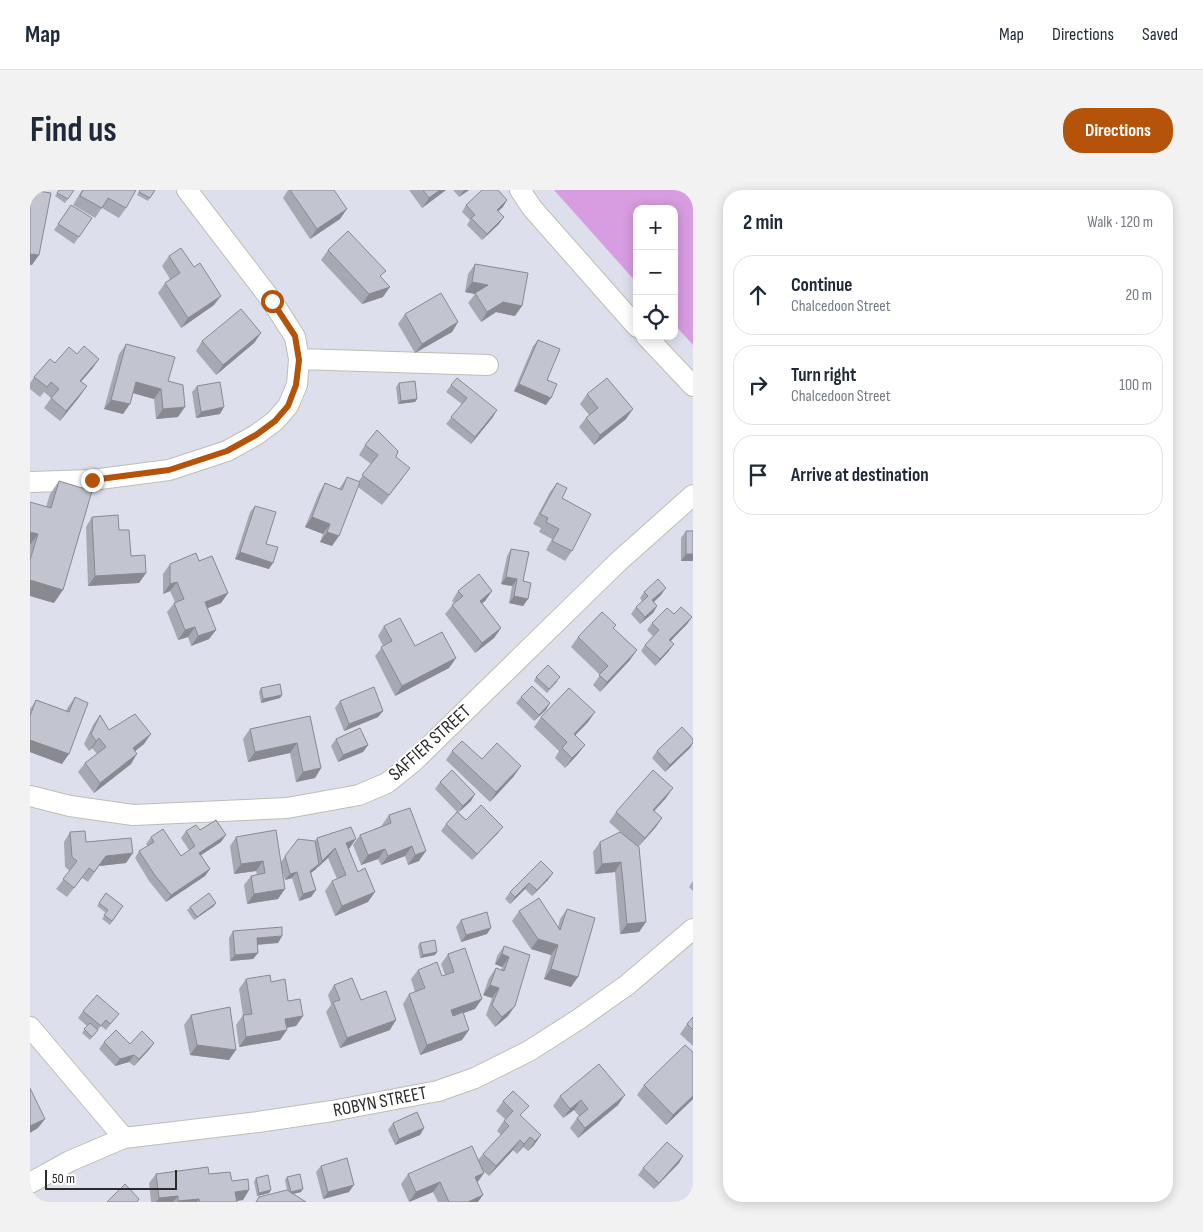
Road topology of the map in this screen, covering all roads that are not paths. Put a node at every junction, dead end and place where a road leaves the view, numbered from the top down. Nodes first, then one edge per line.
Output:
1 (187, 190) edge
2 (520, 190) edge
3 (633, 322) edge
4 (650, 340) edge
5 (299, 360) junction
6 (488, 365) dead end
7 (693, 386) edge
8 (30, 482) edge
9 (693, 495) edge
10 (30, 796) edge
11 (693, 929) edge
12 (30, 1026) edge
13 (124, 1138) junction
14 (30, 1182) edge

1 - 5 street
2 - 3 street
4 - 7 street
5 - 6 street
5 - 8 street
9 - 10 street, SAFFIER STREET
11 - 13 street, ROBYN STREET
12 - 13 street
13 - 14 street, ROBYN STREET

